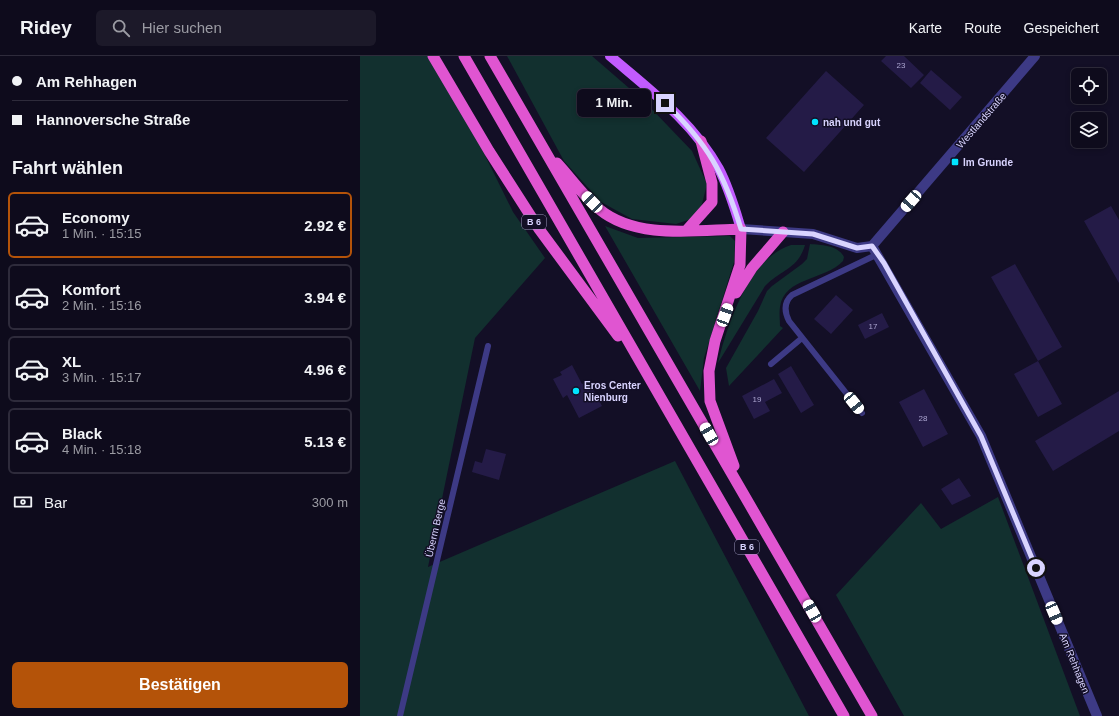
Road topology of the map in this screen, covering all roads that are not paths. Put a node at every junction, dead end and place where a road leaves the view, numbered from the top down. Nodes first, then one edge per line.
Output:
1 (432, 56) edge
2 (464, 56) edge
3 (490, 56) edge
4 (610, 56) edge
5 (1035, 56) edge
6 (701, 141) junction
7 (541, 145) junction
8 (741, 229) junction
9 (687, 230) junction
10 (783, 232) junction
11 (875, 250) junction
12 (728, 308) junction
13 (802, 338) junction
14 (488, 346) dead end
15 (771, 364) dead end
16 (649, 378) junction
17 (862, 413) dead end
18 (752, 507) junction
19 (400, 716) edge
20 (844, 716) edge
21 (872, 716) edge
22 (1097, 716) edge

1 - 16 highway, B 6
2 - 16 highway, B 6
3 - 7 highway, B 6
4 - 6 main road
5 - 11 street, Westlandstraße
6 - 8 main road
6 - 9 highway
7 - 9 highway
7 - 18 highway, B 6
8 - 9 highway
8 - 10 street
8 - 12 highway
10 - 11 street
10 - 12 highway
11 - 13 lane
11 - 22 street, Am Rehhagen
12 - 18 highway
13 - 15 lane
13 - 17 lane
14 - 19 lane, Überm Berge
16 - 20 highway, B 6
18 - 21 highway, B 6

